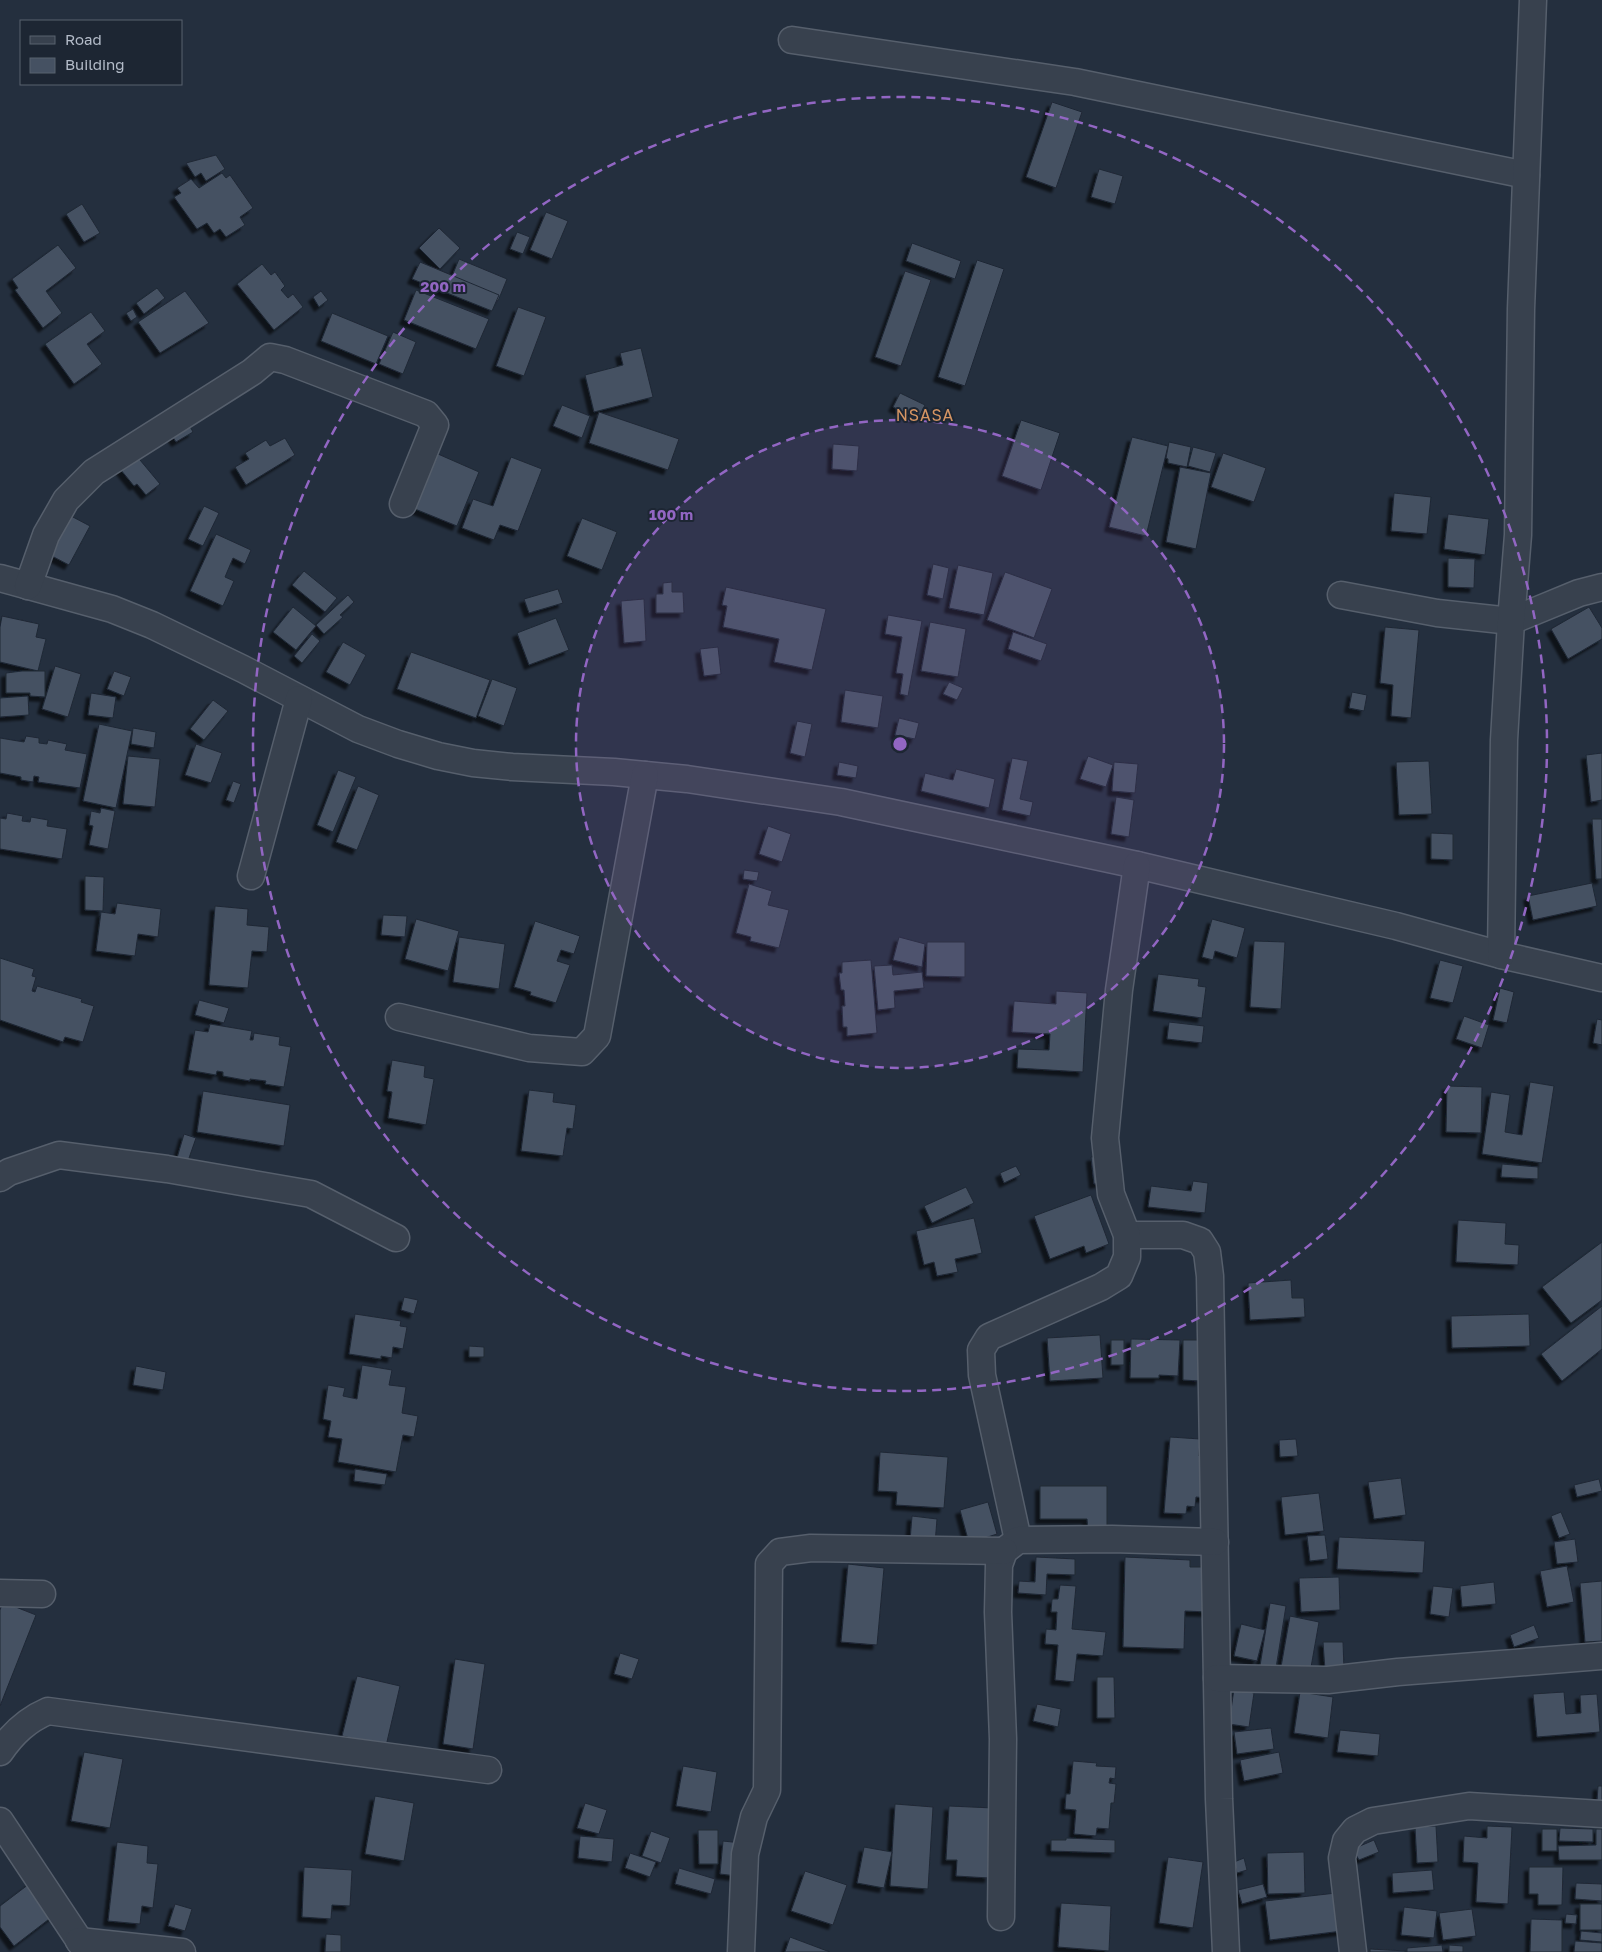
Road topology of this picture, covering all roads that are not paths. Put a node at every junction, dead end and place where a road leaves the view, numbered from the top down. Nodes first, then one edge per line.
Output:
1 (1533, 0) edge
2 (792, 40) dead end
3 (1526, 175) junction
4 (403, 504) dead end
5 (0, 578) edge
6 (28, 586) junction
7 (1602, 587) edge
8 (1341, 595) dead end
9 (1510, 621) junction
10 (299, 698) junction
11 (644, 775) junction
12 (1137, 865) junction
13 (251, 876) dead end
14 (1502, 955) junction
15 (1602, 978) edge
16 (399, 1017) dead end
17 (0, 1178) edge
18 (1127, 1235) junction
19 (396, 1238) dead end
20 (1215, 1542) junction
21 (1011, 1546) junction
22 (0, 1594) edge
23 (42, 1594) dead end
24 (1602, 1656) edge
25 (1217, 1678) junction
26 (0, 1752) edge
27 (488, 1770) dead end
28 (1602, 1814) edge
29 (0, 1822) edge
30 (1001, 1916) dead end
31 (83, 1946) edge
32 (182, 1952) edge
33 (741, 1952) edge
34 (1226, 1952) edge
35 (1353, 1952) edge

1 - 3 street
2 - 3 street
3 - 9 street
4 - 6 street
5 - 6 street
6 - 10 street
7 - 9 street
8 - 9 street
9 - 14 street
10 - 11 street
10 - 13 street
11 - 12 street
11 - 16 street
12 - 14 street
12 - 18 street
14 - 15 street
17 - 19 street
18 - 20 street
18 - 21 street
20 - 21 street
20 - 25 street
21 - 30 street
21 - 33 street
22 - 23 street
24 - 25 street
25 - 34 street
26 - 27 street
28 - 35 street
29 - 31 street
31 - 32 street

